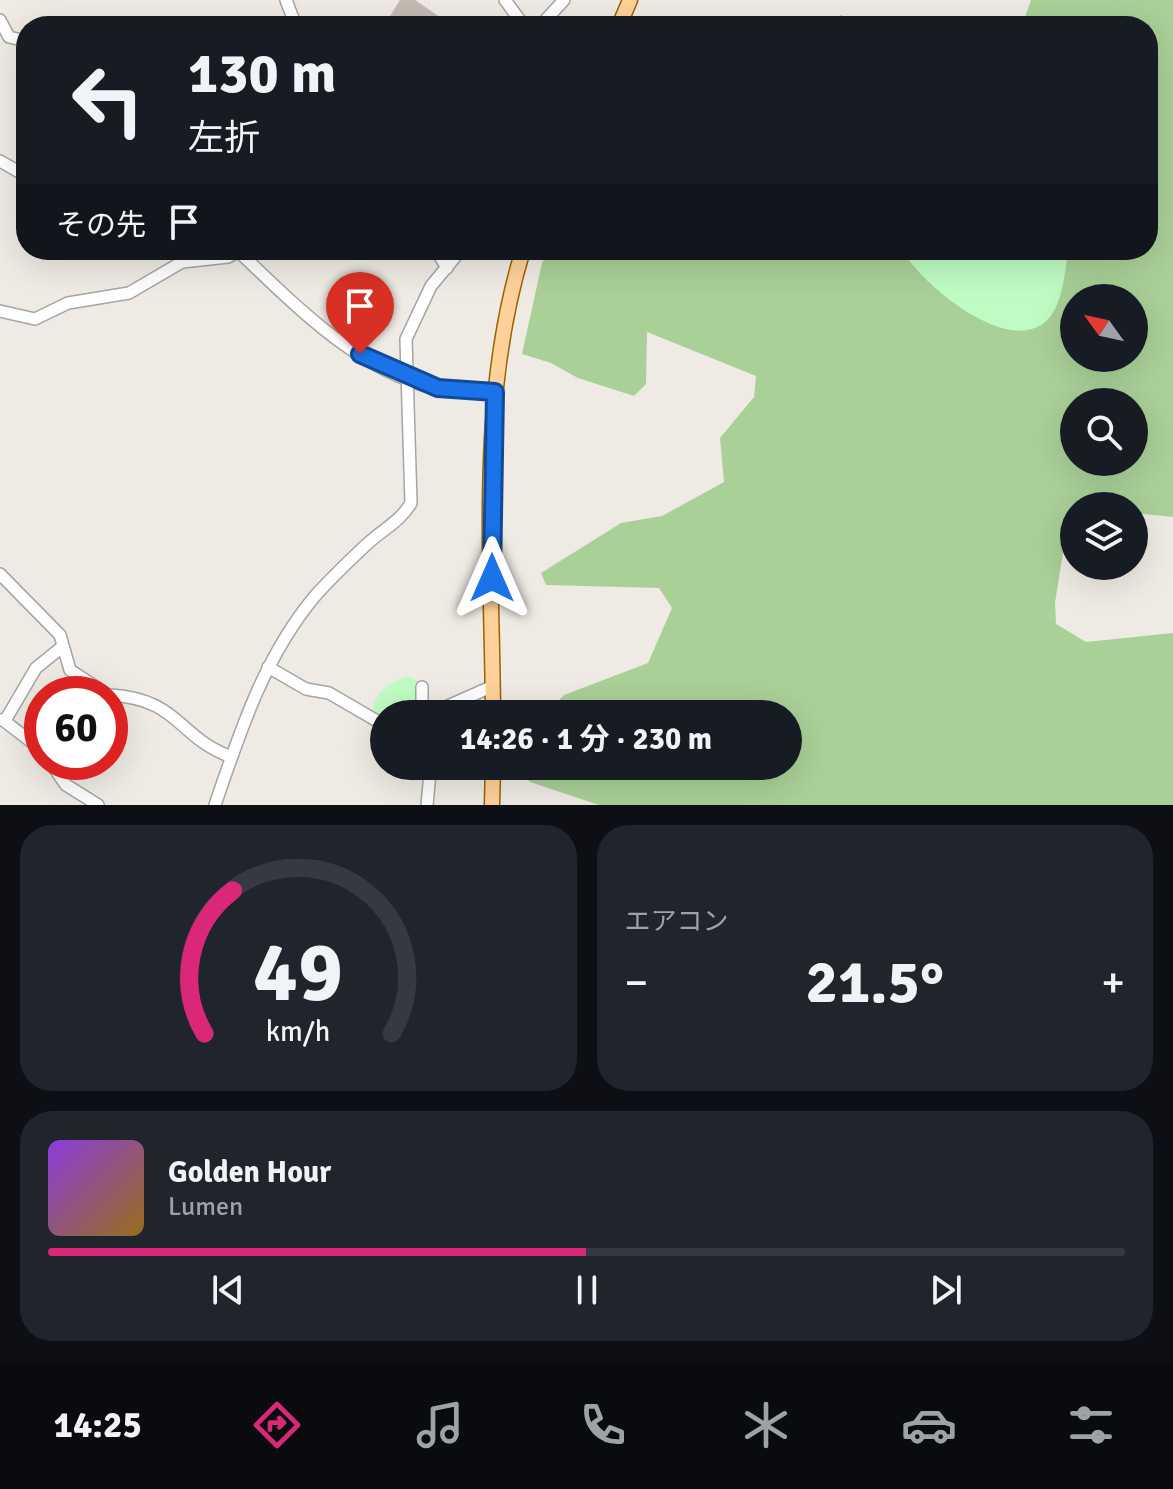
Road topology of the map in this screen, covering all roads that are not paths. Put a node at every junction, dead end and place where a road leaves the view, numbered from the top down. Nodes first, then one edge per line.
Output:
1 (564, 0) edge
2 (549, 16) edge
3 (0, 20) edge
4 (16, 39) edge
5 (200, 260) edge
6 (250, 260) edge
7 (442, 260) edge
8 (453, 260) edge
9 (520, 260) edge
10 (447, 268) junction
11 (0, 311) edge
12 (406, 377) junction
13 (495, 392) junction
14 (0, 574) edge
15 (62, 647) junction
16 (268, 667) junction
17 (80, 676) edge
18 (493, 686) junction
19 (422, 687) dead end
20 (128, 694) edge
21 (422, 700) edge
22 (462, 700) edge
23 (493, 700) edge
24 (370, 717) edge
25 (1, 720) edge
26 (24, 737) edge
27 (229, 756) junction
28 (63, 780) edge
29 (429, 780) edge
30 (493, 780) edge
31 (98, 805) edge
32 (215, 805) edge
33 (427, 805) edge
34 (492, 805) edge

1 - 2 street
3 - 4 street
5 - 11 street
6 - 12 street
7 - 10 street
8 - 10 street
9 - 13 main road
10 - 12 street
12 - 13 street
12 - 16 street
13 - 18 main road
14 - 15 street
15 - 17 street
15 - 25 street
16 - 24 street
16 - 27 street
18 - 22 street
18 - 23 main road
19 - 21 street
20 - 27 street
25 - 26 street
27 - 32 street
28 - 31 street
29 - 33 street
30 - 34 main road

